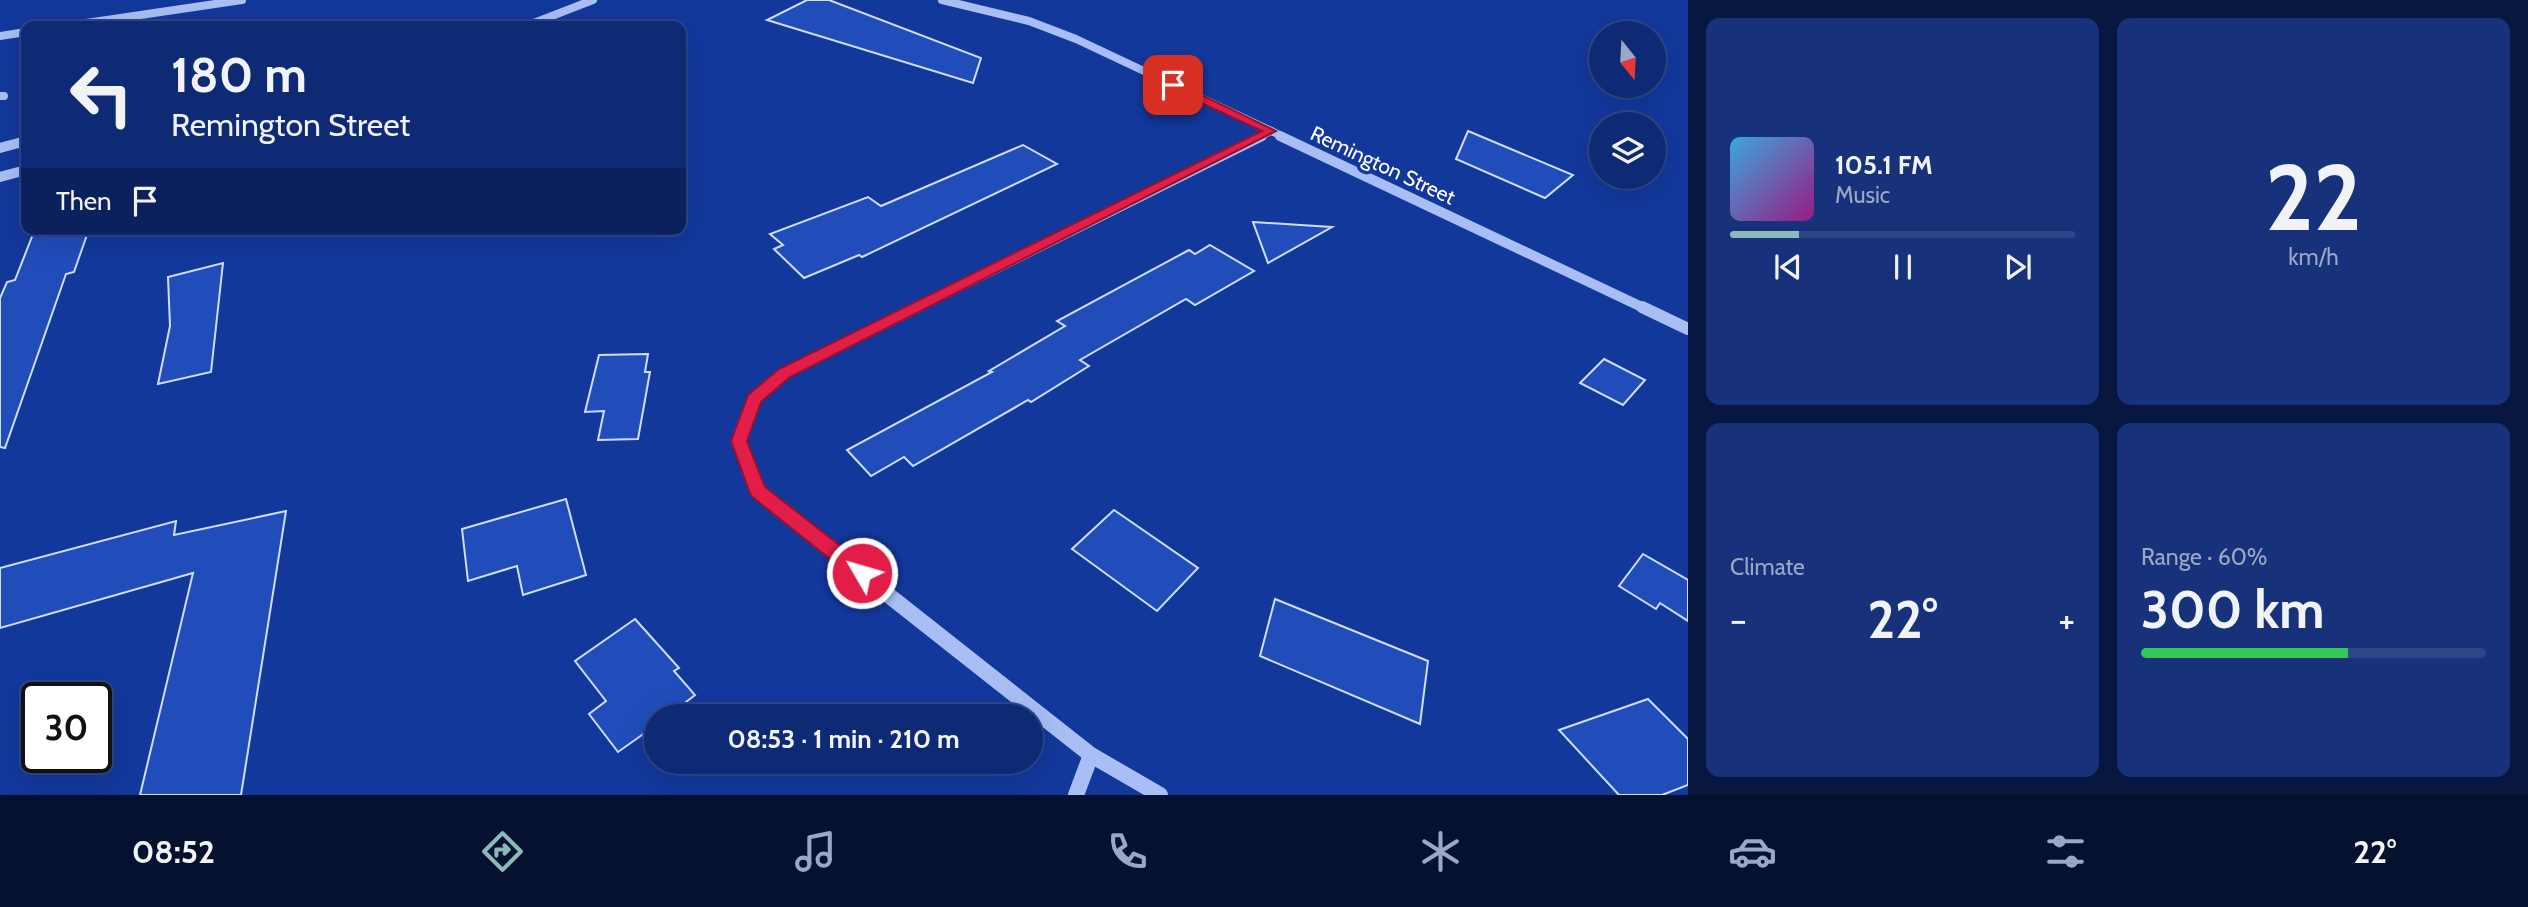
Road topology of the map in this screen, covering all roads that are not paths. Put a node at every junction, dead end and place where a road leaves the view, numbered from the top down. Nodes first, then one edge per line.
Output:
1 (242, 0) edge
2 (593, 0) edge
3 (943, 0) edge
4 (100, 21) edge
5 (540, 21) edge
6 (21, 33) edge
7 (0, 36) edge
8 (1271, 131) junction
9 (21, 142) edge
10 (0, 148) edge
11 (21, 171) edge
12 (0, 177) edge
13 (1688, 329) edge
14 (1091, 755) junction
15 (1076, 795) edge
16 (1160, 795) edge

1 - 4 street
2 - 5 street
3 - 8 street, Remington Street
6 - 7 street
8 - 13 street, Remington Street
8 - 14 street
9 - 10 street
11 - 12 street
14 - 15 street
14 - 16 street

